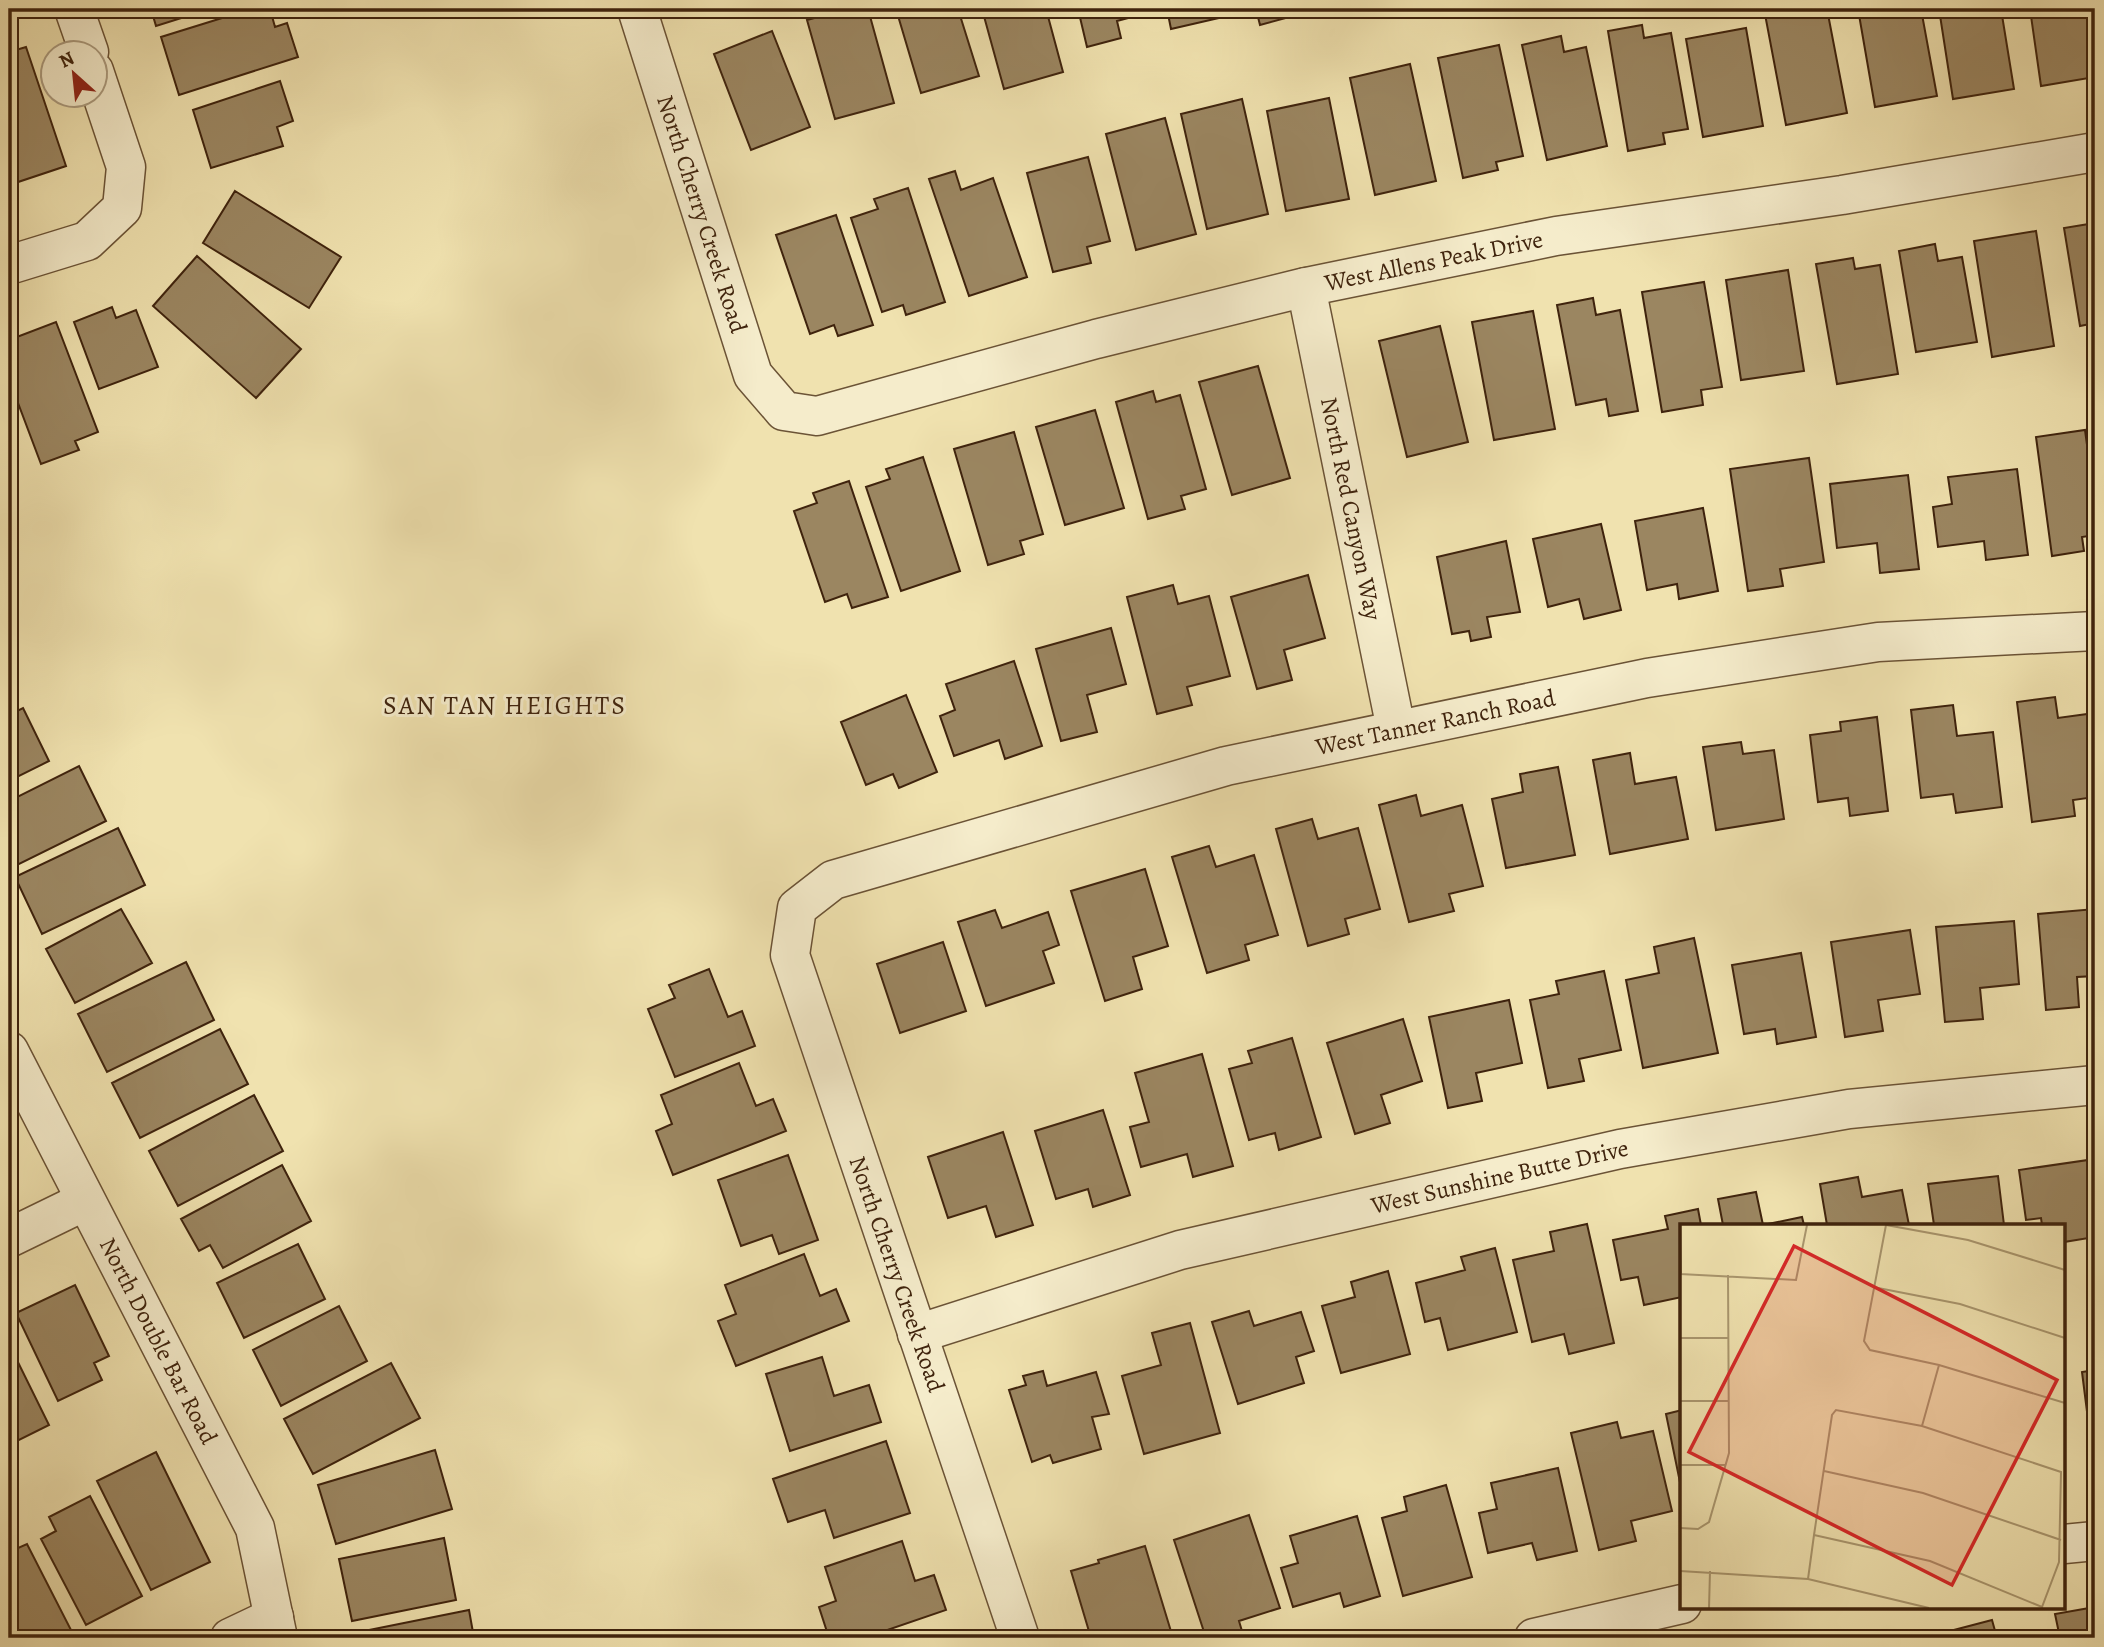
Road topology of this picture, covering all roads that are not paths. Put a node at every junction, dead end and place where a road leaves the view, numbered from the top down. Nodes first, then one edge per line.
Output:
1 (74, 9) edge
2 (637, 9) edge
3 (84, 38) edge
4 (106, 108) edge
5 (2095, 152) edge
6 (9, 265) edge
7 (1307, 287) junction
8 (784, 411) joint
9 (2095, 631) edge
10 (1396, 729) junction
11 (797, 908) joint
12 (9, 1051) edge
13 (2095, 1086) edge
14 (85, 1200) junction
15 (9, 1238) edge
16 (917, 1334) junction
17 (2095, 1541) edge
18 (2066, 1544) edge
19 (1680, 1604) edge
20 (276, 1627) edge
21 (230, 1638) edge
22 (1020, 1638) edge
23 (1534, 1638) edge

1 - 3 street
2 - 8 street, North Cherry Creek Road
4 - 6 street
5 - 7 street, West Allens Peak Drive
7 - 8 street, West Allens Peak Drive
7 - 10 street, North Red Canyon Way
9 - 10 street, West Tanner Ranch Road
10 - 11 street, West Tanner Ranch Road
11 - 16 street, North Cherry Creek Road
12 - 14 street, North Double Bar Road
13 - 16 street, West Sunshine Butte Drive
14 - 15 street
14 - 20 street, North Double Bar Road
16 - 22 street, North Cherry Creek Road
17 - 18 street
19 - 23 street
20 - 21 street

